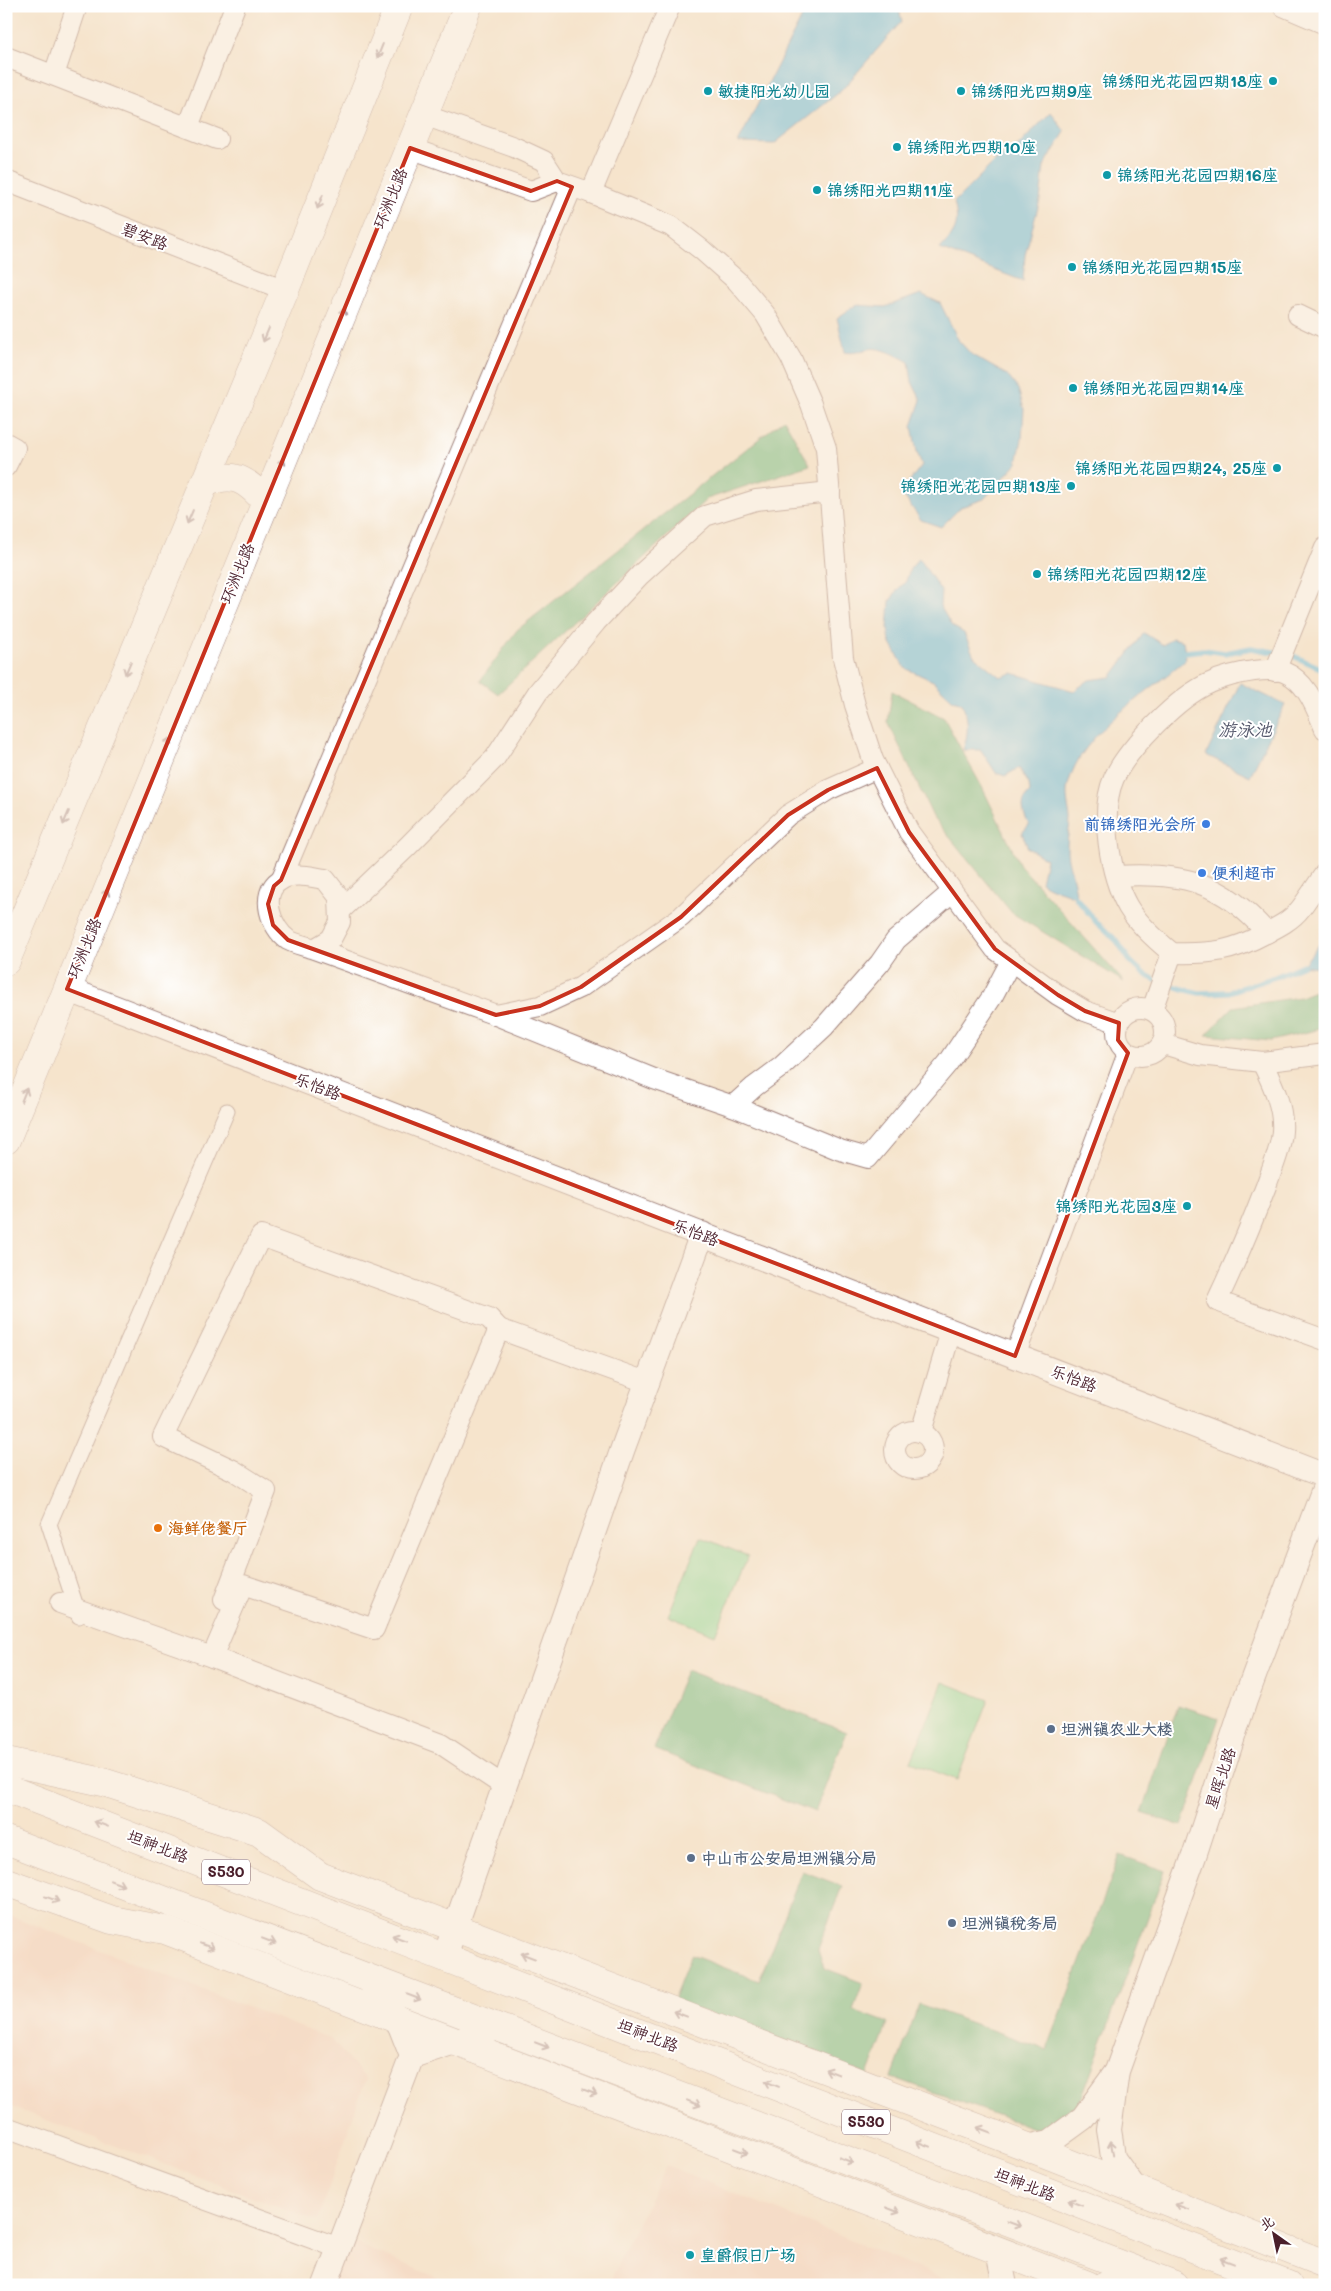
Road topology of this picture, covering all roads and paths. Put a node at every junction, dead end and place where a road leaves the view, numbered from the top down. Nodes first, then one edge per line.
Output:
1 (77, 6) edge
2 (235, 6) edge
3 (399, 6) edge
4 (468, 6) edge
5 (670, 6) edge
6 (1283, 6) edge
7 (1325, 24) edge
8 (6, 57) edge
9 (54, 75) junction
10 (424, 115) junction
11 (188, 127) junction
12 (217, 140) dead end
13 (410, 148) junction
14 (6, 182) edge
15 (564, 184) junction
16 (591, 193) junction
17 (285, 290) junction
18 (1298, 315) dead end
19 (1325, 328) edge
20 (6, 443) edge
21 (6, 466) edge
22 (205, 483) junction
23 (830, 492) junction
24 (266, 502) junction
25 (1325, 548) edge
26 (1275, 671) junction
27 (1325, 729) edge
28 (877, 768) junction
29 (1325, 873) edge
30 (1116, 876) junction
31 (281, 880) junction
32 (952, 892) junction
33 (341, 910) junction
34 (1267, 933) junction
35 (314, 949) junction
36 (1172, 953) junction
37 (6, 961) edge
38 (1011, 961) junction
39 (67, 989) junction
40 (1152, 1010) junction
41 (496, 1015) junction
42 (1119, 1023) junction
43 (1163, 1044) junction
44 (1128, 1053) junction
45 (1325, 1054) edge
46 (1262, 1062) junction
47 (733, 1106) junction
48 (227, 1111) dead end
49 (6, 1140) edge
50 (702, 1234) junction
51 (500, 1330) junction
52 (951, 1331) junction
53 (1325, 1340) edge
54 (1015, 1356) junction
55 (649, 1383) junction
56 (921, 1432) dead end
57 (1325, 1476) edge
58 (1325, 1486) edge
59 (68, 1606) junction
60 (208, 1655) junction
61 (445, 1747) junction
62 (6, 1761) edge
63 (504, 1786) junction
64 (6, 1788) edge
65 (6, 1840) edge
66 (6, 1882) edge
67 (454, 1927) junction
68 (445, 1956) junction
69 (368, 1979) junction
70 (397, 2018) junction
71 (496, 2028) junction
72 (456, 2040) junction
73 (412, 2056) junction
74 (1117, 2071) junction
75 (6, 2127) edge
76 (1028, 2147) junction
77 (971, 2163) junction
78 (1136, 2190) junction
79 (982, 2212) junction
80 (1180, 2243) junction
81 (339, 2248) junction
82 (998, 2250) junction
83 (1325, 2264) edge
84 (1148, 2274) junction
85 (325, 2285) edge
86 (1005, 2285) edge
87 (1088, 2285) edge
88 (1105, 2285) edge
89 (1175, 2285) edge
90 (1288, 2285) edge

1 - 9 street
2 - 11 street
3 -> 17 main road
4 - 10 main road, 环洲北路
5 - 16 street
6 - 7 street
8 - 9 street
9 - 11 street
10 - 13 main road, 环洲北路
10 - 15 street
11 - 12 street
13 - 15 street
24 -> 13 main road, 环洲北路
14 - 17 street, 碧安路
15 - 16 street
15 - 31 street
16 - 23 street
17 -> 22 main road
18 - 19 street
20 - 21 street
22 - 24 main road
22 -> 37 main road
23 - 28 street
23 - 33 street
39 -> 24 main road, 环洲北路
25 - 26 street
26 - 27 street
26 - 30 street
28 - 32 street
28 - 41 street
29 - 34 street
30 - 34 street
30 - 36 street
31 - 33 street
31 - 35 street
32 - 38 street
32 - 47 street
33 - 35 street
34 - 36 street
35 - 41 street
36 - 40 street
38 - 42 street
38 - 47 street
49 -> 39 main road, 环洲北路
39 - 50 street, 乐怡路
40 - 42 street
40 - 43 street
41 - 47 street
42 - 44 street
43 - 44 street
43 - 46 street
44 - 54 street
45 - 46 street
46 - 53 street
48 - 59 street
50 - 52 street, 乐怡路
50 - 55 street
51 - 55 street
51 - 60 street
51 - 60 street
52 - 54 street, 乐怡路
52 - 56 street
54 - 57 street, 乐怡路
55 - 63 street
58 - 74 street, 星晖北路
59 - 60 street
59 - 61 street
60 - 61 street
61 - 63 street
62 - 67 main road
63 - 67 street
68 -> 64 main road, 坦神北路 / S530
65 -> 69 main road, S530
66 -> 70 main road
67 - 68 street
76 -> 67 main road
77 -> 68 main road, 坦神北路 / S530
69 - 70 street
69 -> 71 main road, S530
70 - 72 main road
70 - 73 street
71 - 72 street
71 -> 79 main road, S530
72 - 73 street
72 -> 82 main road
73 - 81 street
74 - 76 street
78 -> 74 street
75 - 81 street
76 - 77 main road
76 - 78 main road
80 -> 77 main road, 坦神北路 / S530
78 - 80 main road
83 -> 78 main road
79 - 82 main road
79 -> 84 main road, S530
90 -> 80 main road, 坦神北路 / S530
81 - 85 street
82 - 86 street
82 - 87 main road
84 - 88 main road
84 - 89 main road, S530

